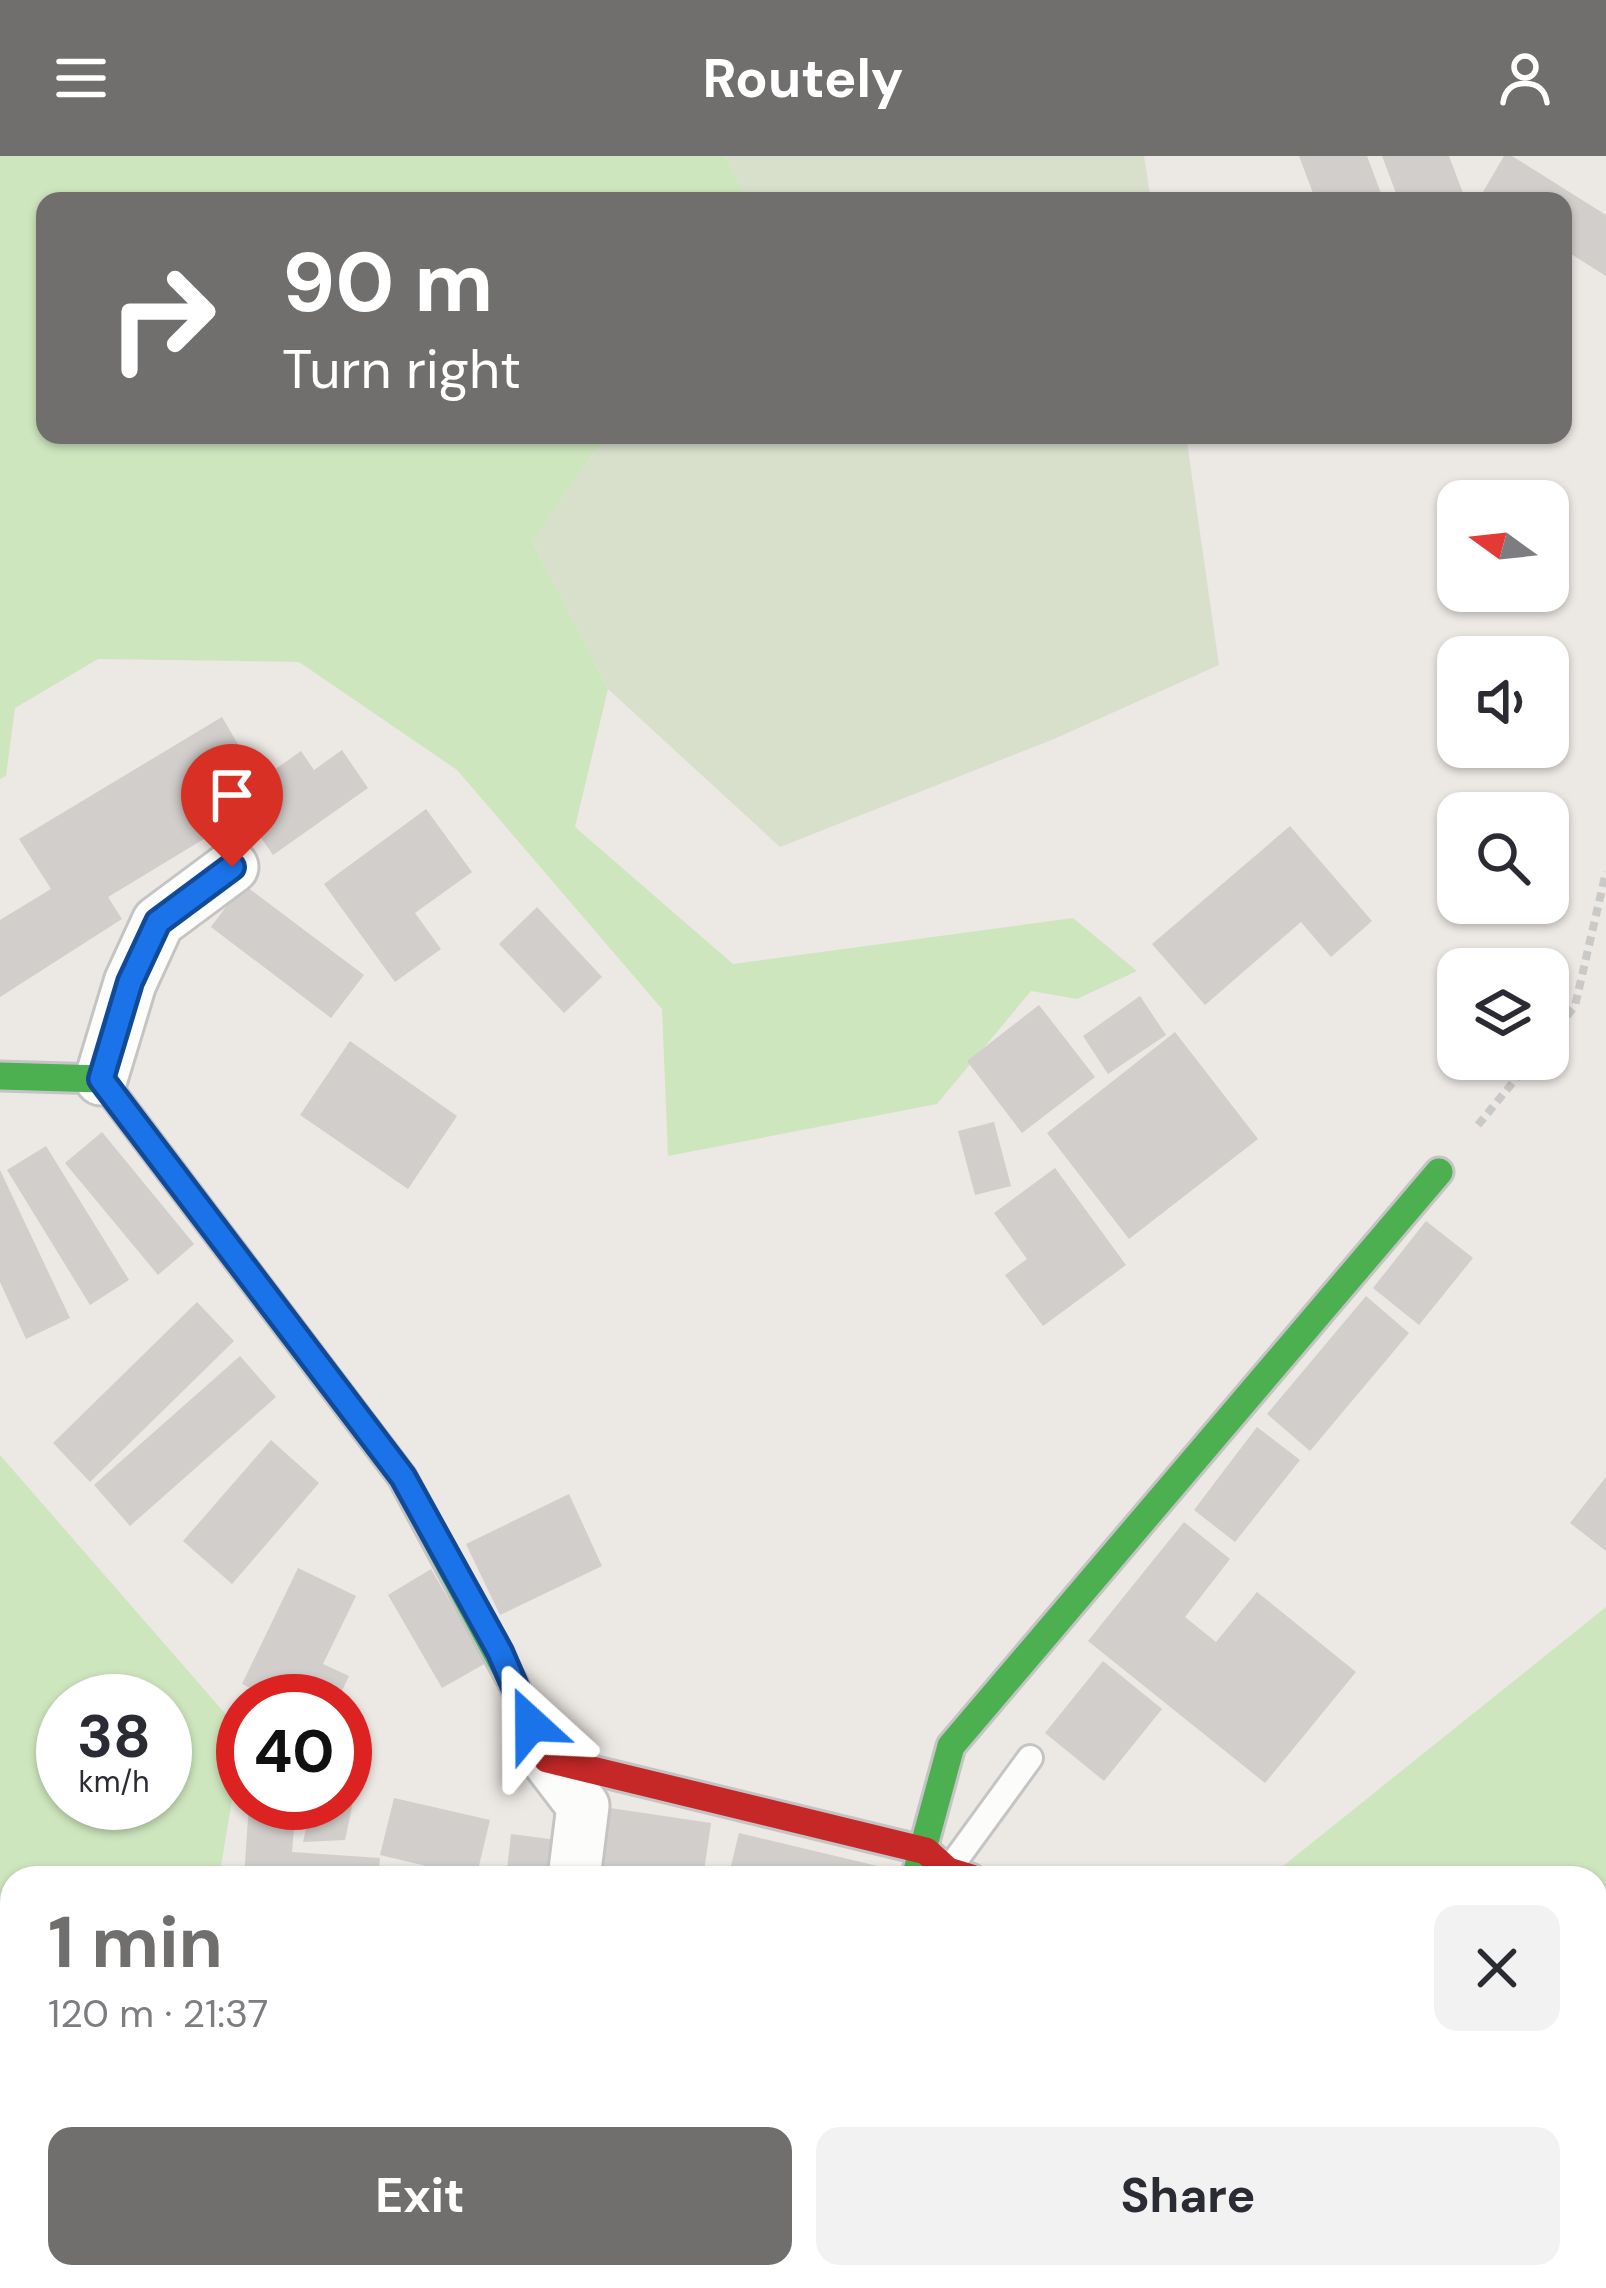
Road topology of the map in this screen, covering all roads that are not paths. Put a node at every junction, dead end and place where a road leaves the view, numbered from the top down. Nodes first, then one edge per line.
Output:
1 (232, 867) dead end
2 (0, 1076) edge
3 (101, 1079) junction
4 (1439, 1172) road end
5 (1030, 1757) dead end
6 (547, 1760) junction
7 (926, 1851) junction
8 (576, 1866) edge
9 (920, 1866) edge
10 (947, 1866) edge
11 (964, 1866) edge

1 - 3 street
2 - 3 street
3 - 6 street
4 - 7 street
5 - 11 lane
6 - 7 street
6 - 8 street
7 - 9 street
7 - 10 street

